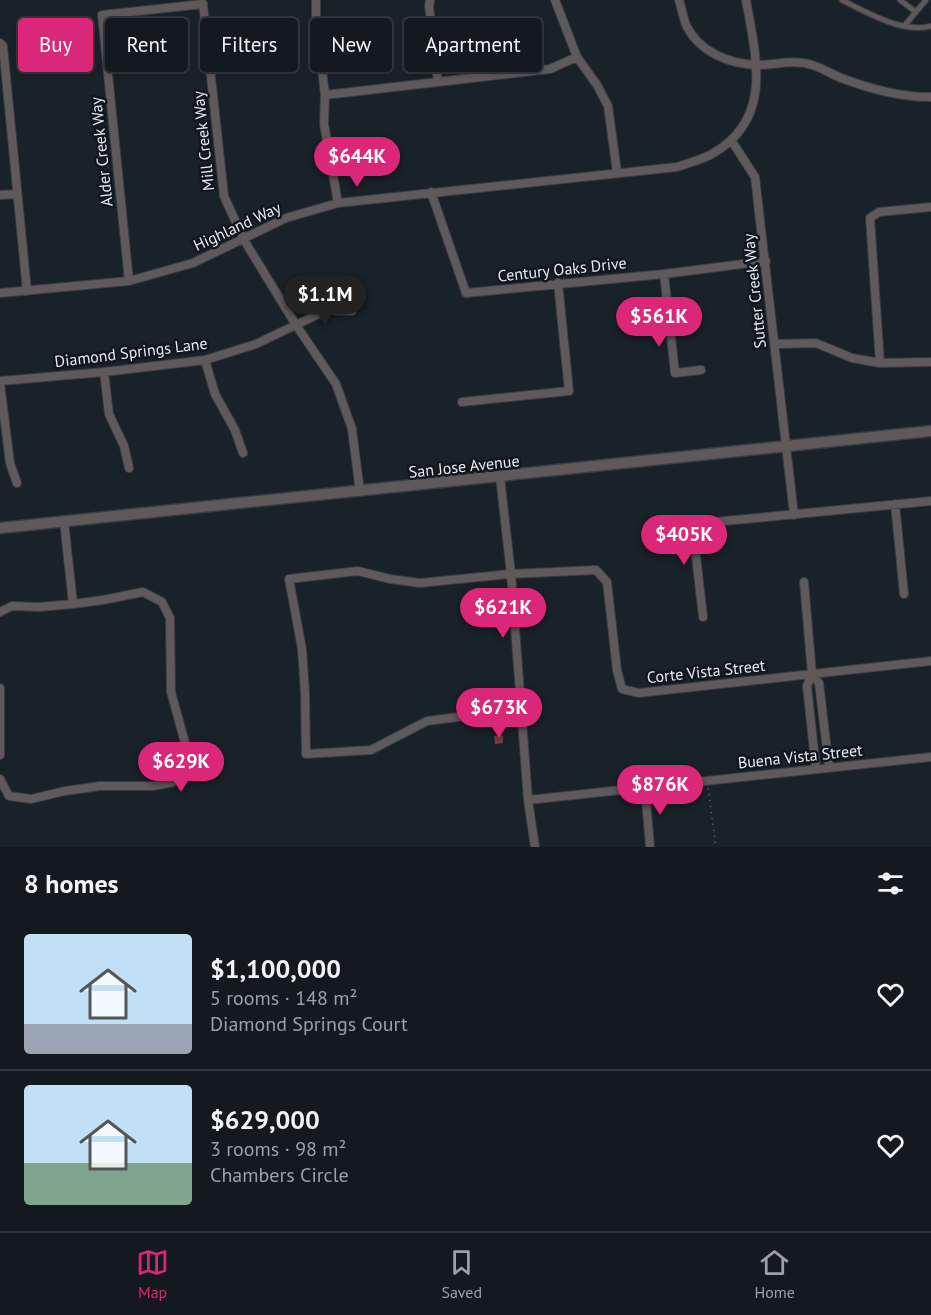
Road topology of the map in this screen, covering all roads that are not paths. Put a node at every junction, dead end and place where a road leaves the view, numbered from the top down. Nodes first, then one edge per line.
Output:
1 (316, 0) edge
2 (430, 0) edge
3 (555, 0) edge
4 (680, 0) edge
5 (746, 0) edge
6 (842, 0) edge
7 (900, 0) edge
8 (926, 0) edge
9 (203, 4) joint
10 (916, 12) junction
11 (905, 25) junction
12 (931, 26) edge
13 (0, 43) edge
14 (577, 57) junction
15 (758, 65) junction
16 (438, 82) junction
17 (325, 95) junction
18 (4, 96) edge
19 (931, 97) edge
20 (731, 140) junction
21 (616, 172) junction
22 (431, 192) junction
23 (17, 194) junction
24 (0, 195) edge
25 (338, 203) junction
26 (931, 207) edge
27 (244, 240) junction
28 (766, 261) junction
29 (664, 274) junction
30 (129, 281) junction
31 (558, 283) junction
32 (27, 291) junction
33 (0, 293) edge
34 (352, 312) dead end
35 (296, 325) junction
36 (775, 344) junction
37 (205, 360) junction
38 (880, 363) junction
39 (931, 364) edge
40 (701, 370) dead end
41 (104, 372) junction
42 (0, 382) edge
43 (462, 402) dead end
44 (931, 431) edge
45 (785, 446) junction
46 (243, 453) dead end
47 (129, 468) dead end
48 (500, 477) junction
49 (17, 483) dead end
50 (360, 492) junction
51 (931, 501) edge
52 (895, 504) junction
53 (794, 515) junction
54 (64, 521) junction
55 (0, 528) edge
56 (511, 574) junction
57 (804, 582) dead end
58 (904, 594) dead end
59 (73, 604) junction
60 (0, 612) edge
61 (703, 617) dead end
62 (931, 661) edge
63 (812, 675) junction
64 (0, 688) edge
65 (522, 709) junction
66 (0, 755) edge
67 (931, 757) edge
68 (829, 767) junction
69 (816, 769) junction
70 (0, 779) edge
71 (645, 788) junction
72 (528, 800) junction
73 (535, 847) edge
74 (650, 847) edge

1 - 17 street
2 - 16 street
3 - 14 street
4 - 15 street
5 - 15 street, Highland Way
6 - 11 lane
7 - 10 lane
8 - 10 lane
9 - 27 street, Mill Creek Way
9 - 30 street, Alder Creek Way
10 - 11 lane
11 - 12 lane
13 - 18 street
14 - 16 street
14 - 21 street
15 - 19 street
15 - 20 street, Highland Way
16 - 17 street
17 - 25 street
18 - 23 street
20 - 21 street, Highland Way
20 - 28 street, Sutter Creek Way
21 - 22 street, Highland Way
22 - 25 street, Highland Way
22 - 31 street, Century Oaks Drive
23 - 24 street
23 - 32 street
25 - 27 street, Highland Way
26 - 38 street
27 - 30 street, Highland Way
27 - 35 street, Mill Creek Way
28 - 29 street, Century Oaks Drive
28 - 36 street, Sutter Creek Way
29 - 31 street, Century Oaks Drive
29 - 40 street
30 - 32 street, Highland Way
31 - 43 street
32 - 33 street, Highland Way
34 - 35 street, Diamond Springs Lane
35 - 37 street, Diamond Springs Lane
35 - 50 street, Mill Creek Way
36 - 38 street
36 - 45 street, Sutter Creek Way
37 - 41 street, Diamond Springs Lane
37 - 46 street
38 - 39 street
41 - 42 street, Diamond Springs Lane
41 - 47 street
42 - 49 street
44 - 45 street, San Jose Avenue
45 - 48 street, San Jose Avenue
45 - 53 street, Sutter Creek Way
48 - 50 street, San Jose Avenue
48 - 56 street
50 - 54 street, San Jose Avenue
51 - 52 street
52 - 53 street
52 - 58 street
53 - 61 street
54 - 55 street, San Jose Avenue
54 - 59 street
56 - 63 street, Corte Vista Street
56 - 65 street
56 - 65 street
57 - 63 street
59 - 60 street
59 - 70 street
62 - 63 street, Corte Vista Street
63 - 68 street
63 - 69 street
64 - 66 street
65 - 72 street
67 - 68 street, Buena Vista Street
68 - 69 street, Buena Vista Street
69 - 71 street, Buena Vista Street
71 - 72 street, Buena Vista Street
71 - 74 street
72 - 73 street

